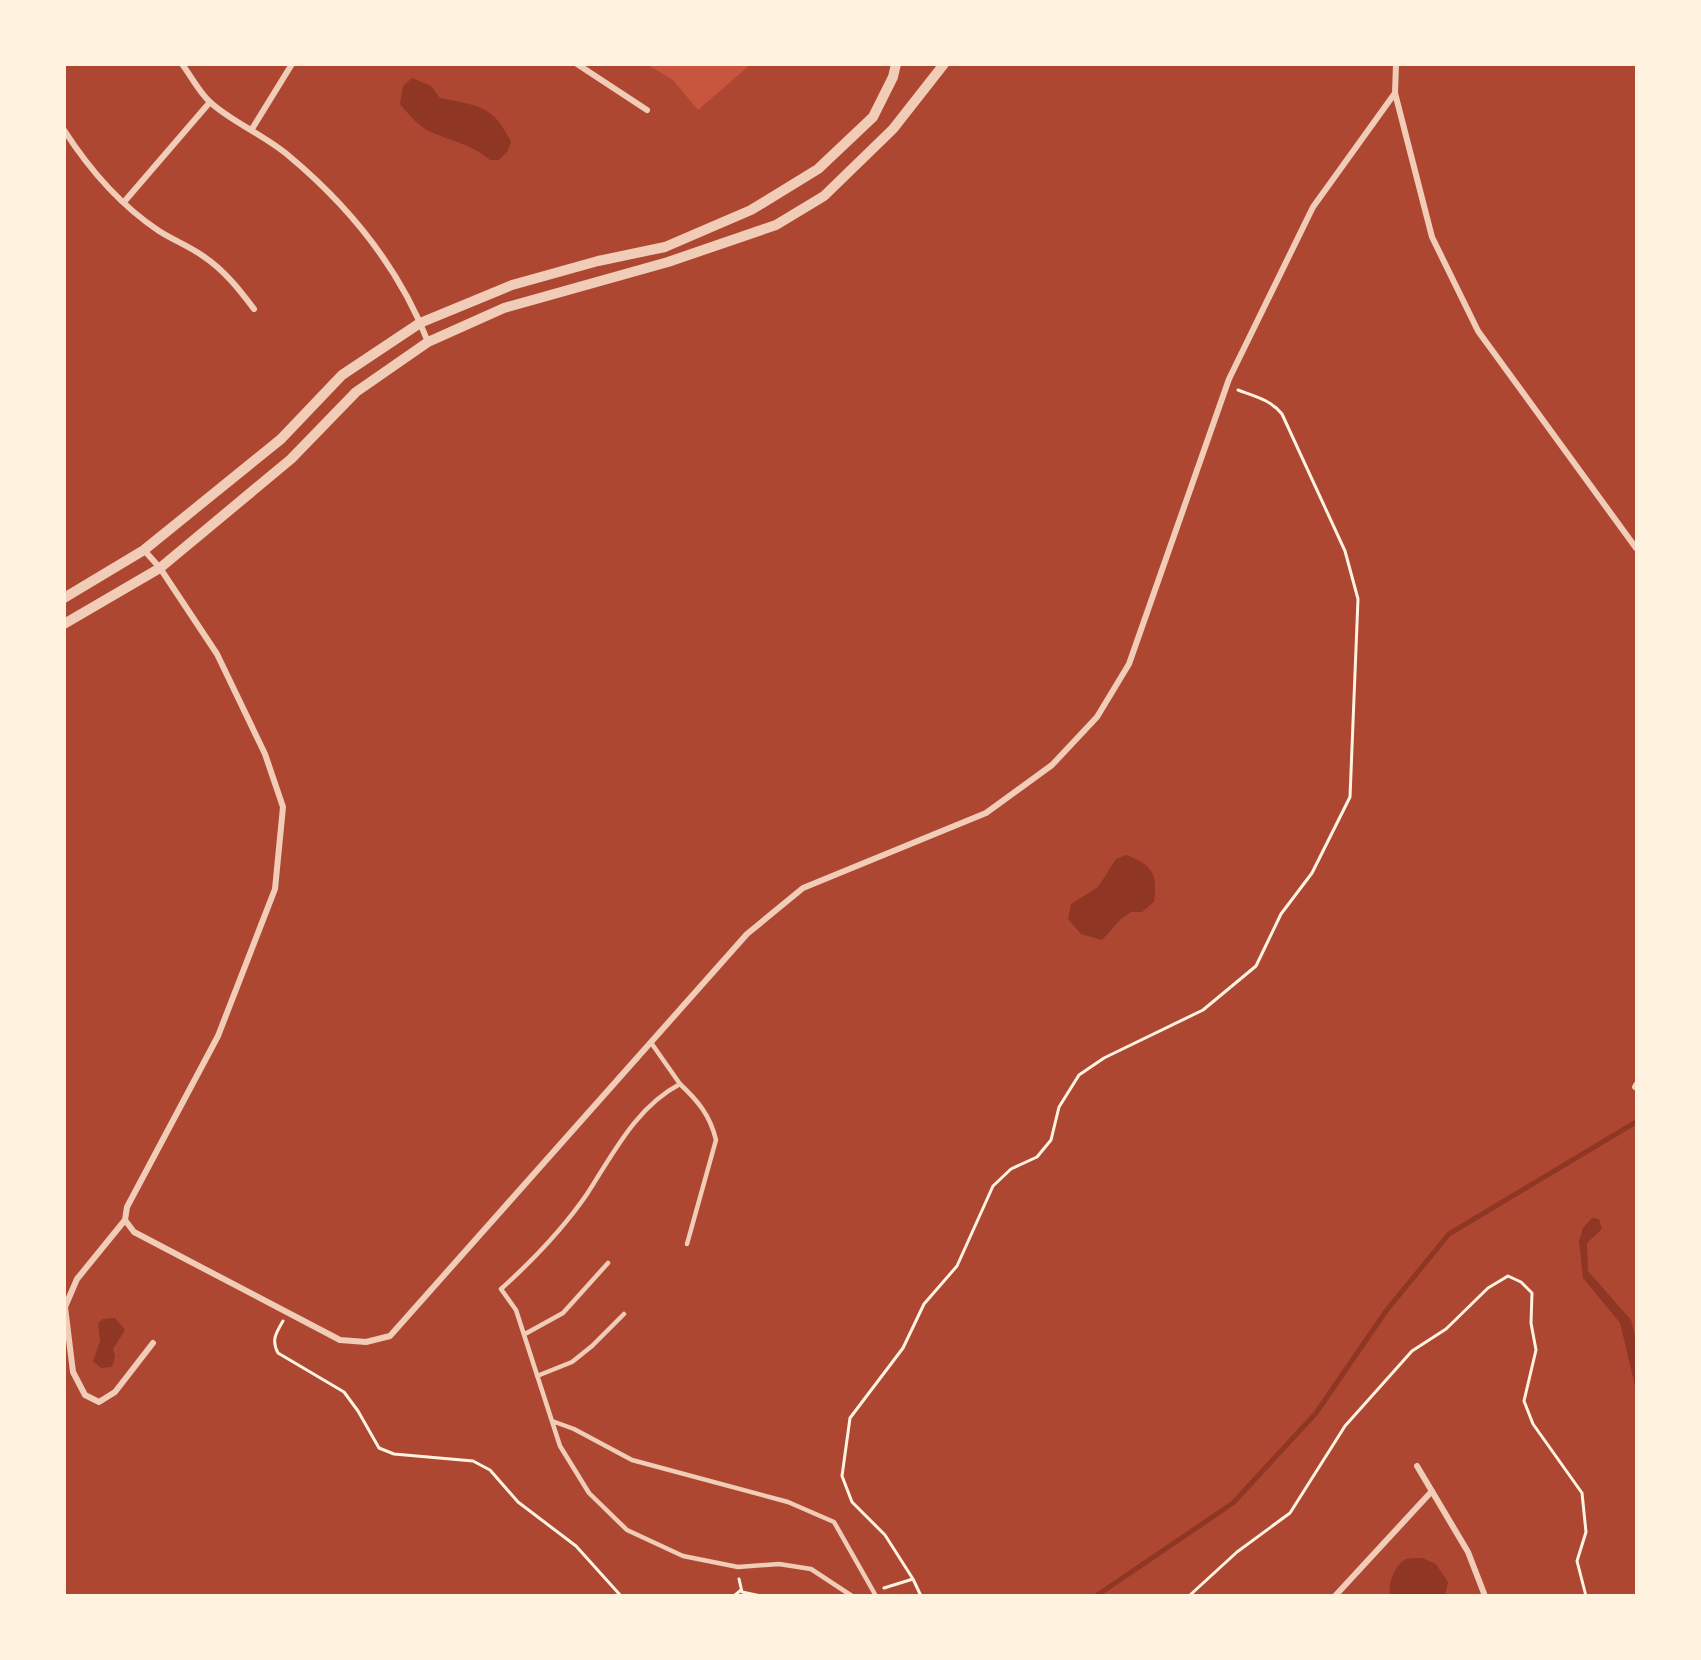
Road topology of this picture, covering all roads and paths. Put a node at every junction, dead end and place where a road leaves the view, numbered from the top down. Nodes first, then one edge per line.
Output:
1 (182, 64) edge
2 (292, 64) edge
3 (577, 64) edge
4 (896, 64) edge
5 (944, 64) edge
6 (1396, 64) edge
7 (1395, 93) junction
8 (210, 102) junction
9 (647, 110) dead end
10 (252, 129) junction
11 (64, 130) edge
12 (124, 202) junction
13 (254, 309) dead end
14 (420, 323) junction
15 (428, 342) junction
16 (1226, 386) junction
17 (1636, 548) edge
18 (144, 550) junction
19 (160, 568) junction
20 (64, 598) edge
21 (64, 624) edge
22 (652, 1044) junction
23 (680, 1084) junction
24 (124, 1220) junction
25 (687, 1244) dead end
26 (608, 1263) dead end
27 (287, 1312) junction
28 (624, 1314) dead end
29 (525, 1334) junction
30 (153, 1343) dead end
31 (537, 1376) junction
32 (552, 1421) junction
33 (1418, 1466) dead end
34 (1432, 1491) junction
35 (738, 1567) junction
36 (913, 1578) junction
37 (741, 1590) junction
38 (876, 1593) edge
39 (621, 1596) edge
40 (734, 1596) edge
41 (761, 1596) edge
42 (852, 1596) edge
43 (921, 1596) edge
44 (1189, 1596) edge
45 (1335, 1596) edge
46 (1485, 1596) edge
47 (1586, 1596) edge

1 - 8 street
2 - 10 street
3 - 9 street
4 - 14 street
5 - 15 street
6 - 7 street
7 - 16 street
7 - 17 street
8 - 10 street
8 - 12 street
10 - 14 street
11 - 12 street
12 - 13 street
14 - 15 street
14 - 18 street
15 - 19 street
16 - 22 street
16 - 36 path
18 - 19 street
18 - 20 street
19 - 21 street
19 - 24 street
22 - 23 lane
22 - 27 street
23 - 25 lane
23 - 29 lane
24 - 27 street
24 - 30 street
26 - 29 lane
27 - 39 path
28 - 31 lane
29 - 31 lane
31 - 32 lane
32 - 35 lane
32 - 38 lane
33 - 34 street
34 - 45 street
34 - 46 street
35 - 37 path
35 - 42 lane
36 - 38 path
36 - 43 path
37 - 40 path
37 - 41 path
44 - 47 path

